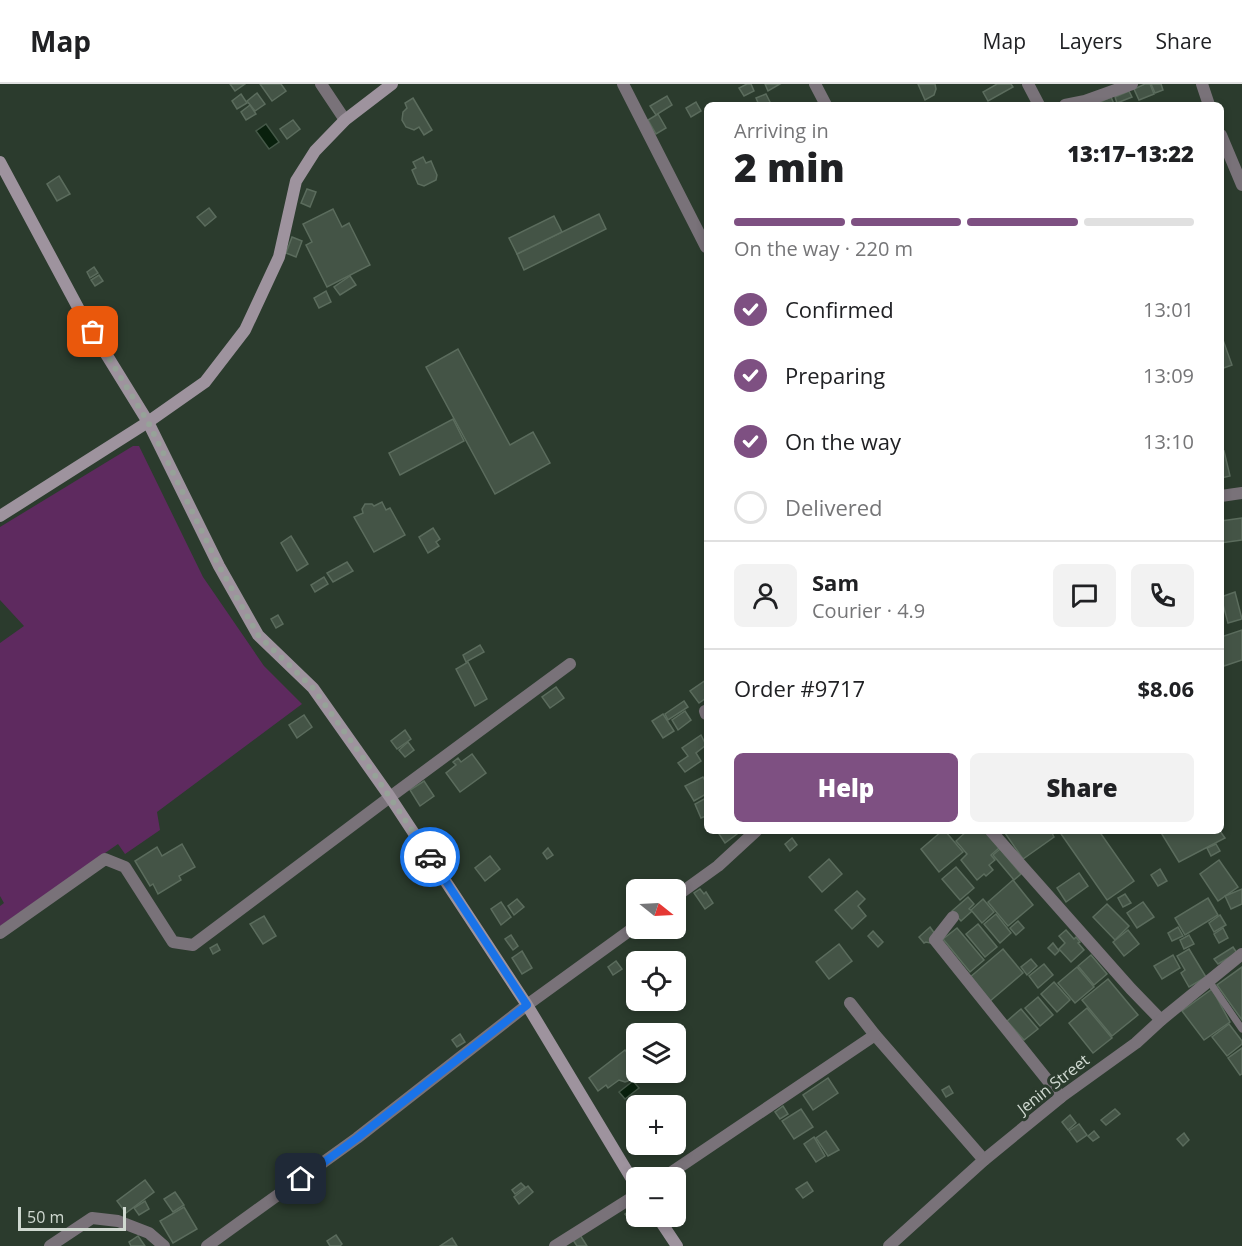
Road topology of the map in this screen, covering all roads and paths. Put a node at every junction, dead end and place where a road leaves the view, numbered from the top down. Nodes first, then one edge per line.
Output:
1 (321, 84) edge
2 (392, 84) edge
3 (623, 84) edge
4 (815, 84) edge
5 (1028, 84) edge
6 (1132, 84) edge
7 (1202, 84) edge
8 (824, 102) edge
9 (1037, 102) edge
10 (1077, 102) edge
11 (1208, 102) edge
12 (345, 120) junction
13 (1224, 142) edge
14 (0, 162) edge
15 (1242, 185) edge
16 (704, 243) edge
17 (148, 422) junction
18 (1242, 493) edge
19 (1224, 496) edge
20 (0, 516) edge
21 (570, 664) dead end
22 (390, 797) junction
23 (753, 834) edge
24 (994, 834) edge
25 (686, 889) edge
26 (953, 917) dead end
27 (0, 933) edge
28 (626, 933) edge
29 (1242, 954) edge
30 (1209, 981) junction
31 (850, 1003) dead end
32 (527, 1005) junction
33 (1161, 1020) junction
34 (1242, 1029) edge
35 (875, 1035) junction
36 (1061, 1097) junction
37 (984, 1160) junction
38 (679, 1167) edge
39 (626, 1169) edge
40 (626, 1201) edge
41 (664, 1227) edge
42 (50, 1246) edge
43 (164, 1246) edge
44 (207, 1246) edge
45 (555, 1246) edge
46 (677, 1246) edge
47 (889, 1246) edge

1 - 12 street
2 - 12 street
3 - 16 street
4 - 8 street
5 - 9 street
6 - 10 street
7 - 11 street
12 - 17 street
13 - 15 street
14 - 17 street
17 - 20 street
17 - 22 street
18 - 19 street
21 - 22 street
22 - 27 street
22 - 32 street
23 - 25 street
24 - 33 street
26 - 36 street
28 - 32 street
29 - 30 street, Jenin Street
30 - 33 street, Jenin Street
30 - 34 lane
31 - 35 street
32 - 39 street
32 - 44 street
33 - 36 street, Jenin Street
35 - 37 street
35 - 38 street
36 - 37 street, Jenin Street
37 - 47 street, Jenin Street
40 - 45 street
41 - 46 street
42 - 43 street

